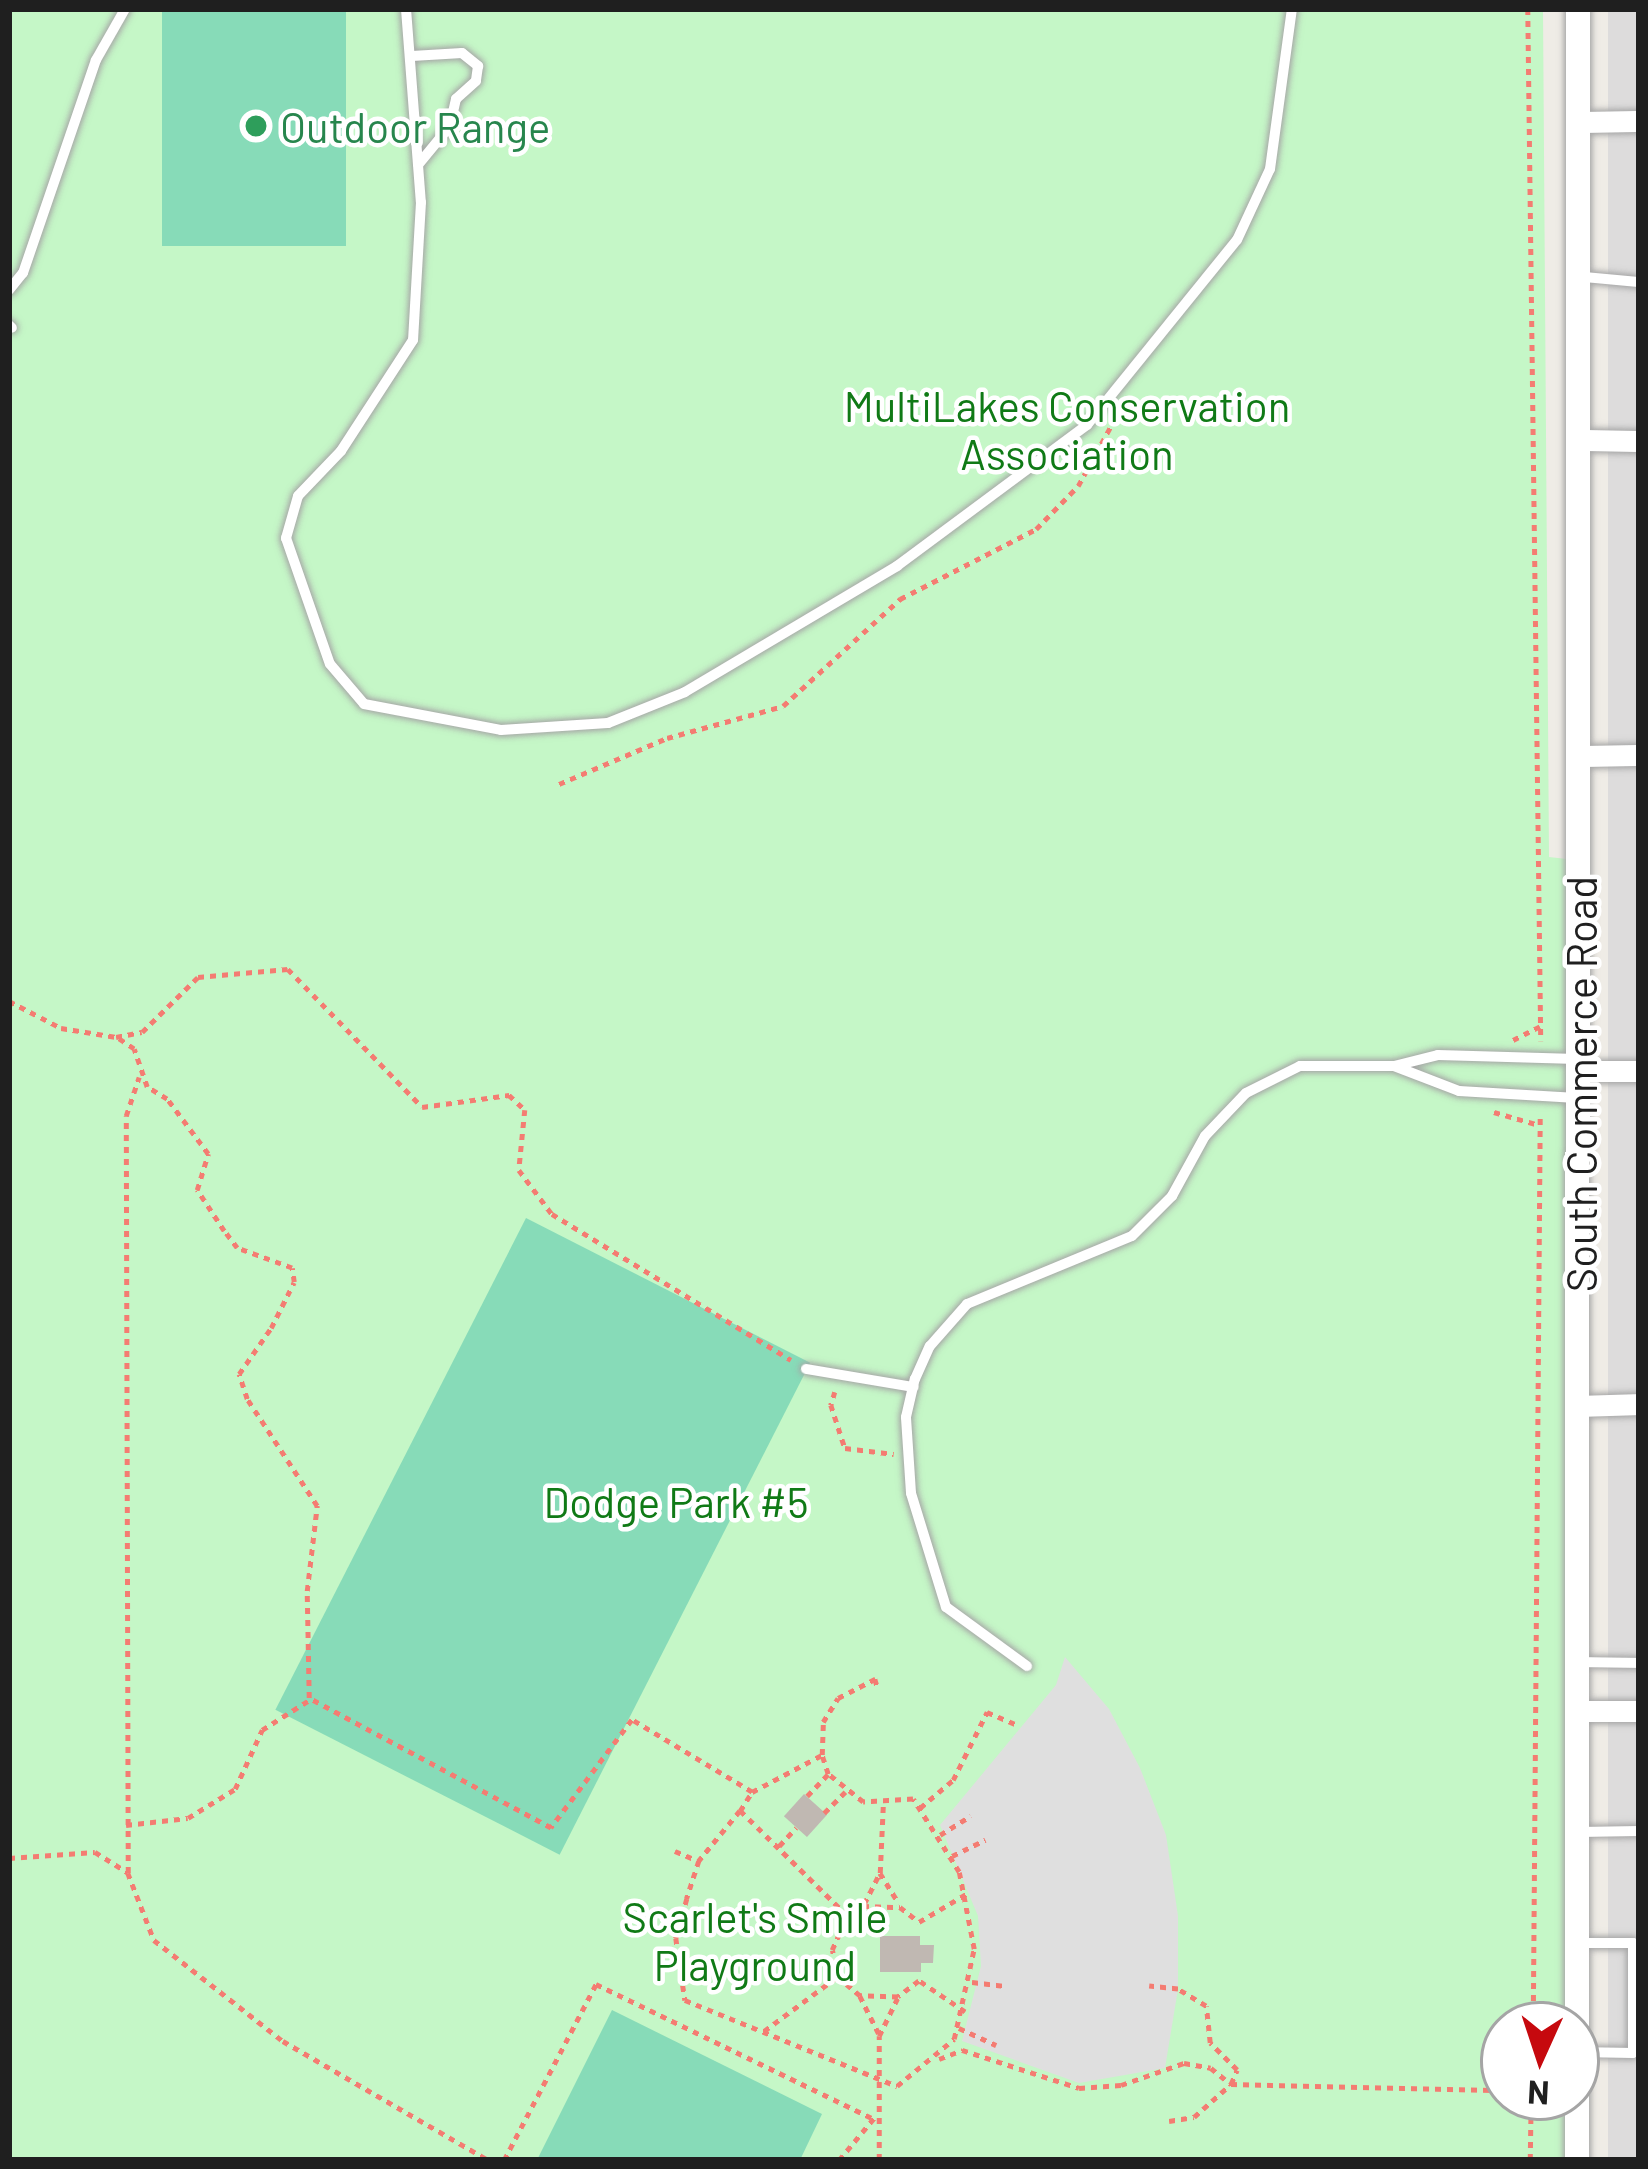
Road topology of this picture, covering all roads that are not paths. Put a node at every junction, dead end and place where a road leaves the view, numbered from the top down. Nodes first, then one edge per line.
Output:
1 (125, 9) edge
2 (406, 9) edge
3 (1292, 9) edge
4 (1578, 9) edge
5 (412, 56) junction
6 (1639, 121) edge
7 (1580, 122) junction
8 (418, 165) junction
9 (1584, 278) junction
10 (1639, 282) edge
11 (9, 290) edge
12 (1582, 440) junction
13 (1639, 441) edge
14 (1639, 755) edge
15 (1581, 756) junction
16 (1580, 1065) junction
17 (1394, 1066) junction
18 (1639, 1071) edge
19 (1580, 1098) junction
20 (806, 1369) road end
21 (913, 1388) junction
22 (1639, 1404) edge
23 (1580, 1406) junction
24 (1580, 1662) junction
25 (1639, 1663) edge
26 (1027, 1666) dead end
27 (1580, 1711) junction
28 (1639, 1712) edge
29 (1639, 1831) edge
30 (1580, 1832) junction
31 (1579, 1943) junction
32 (1578, 2001) edge
33 (1600, 2052) edge
34 (1577, 2121) edge
35 (1577, 2160) edge

1 - 11 lane
2 - 5 lane
3 - 8 lane
4 - 7 street, South Commerce Road
5 - 8 lane
5 - 8 lane
6 - 7 street
7 - 9 street, South Commerce Road
9 - 10 lane
9 - 12 street, South Commerce Road
12 - 13 street
12 - 15 street, South Commerce Road
14 - 15 street
15 - 16 street, South Commerce Road
16 - 17 lane
16 - 18 street
16 - 19 street, South Commerce Road
17 - 19 lane
17 - 21 lane
19 - 23 street, South Commerce Road
20 - 21 lane
21 - 26 lane
22 - 23 street
23 - 24 street, South Commerce Road
24 - 25 lane
24 - 27 street, South Commerce Road
27 - 28 street
27 - 30 street, South Commerce Road
29 - 30 lane
30 - 31 street, South Commerce Road
31 - 32 street, South Commerce Road
31 - 33 lane
34 - 35 street, South Commerce Road

